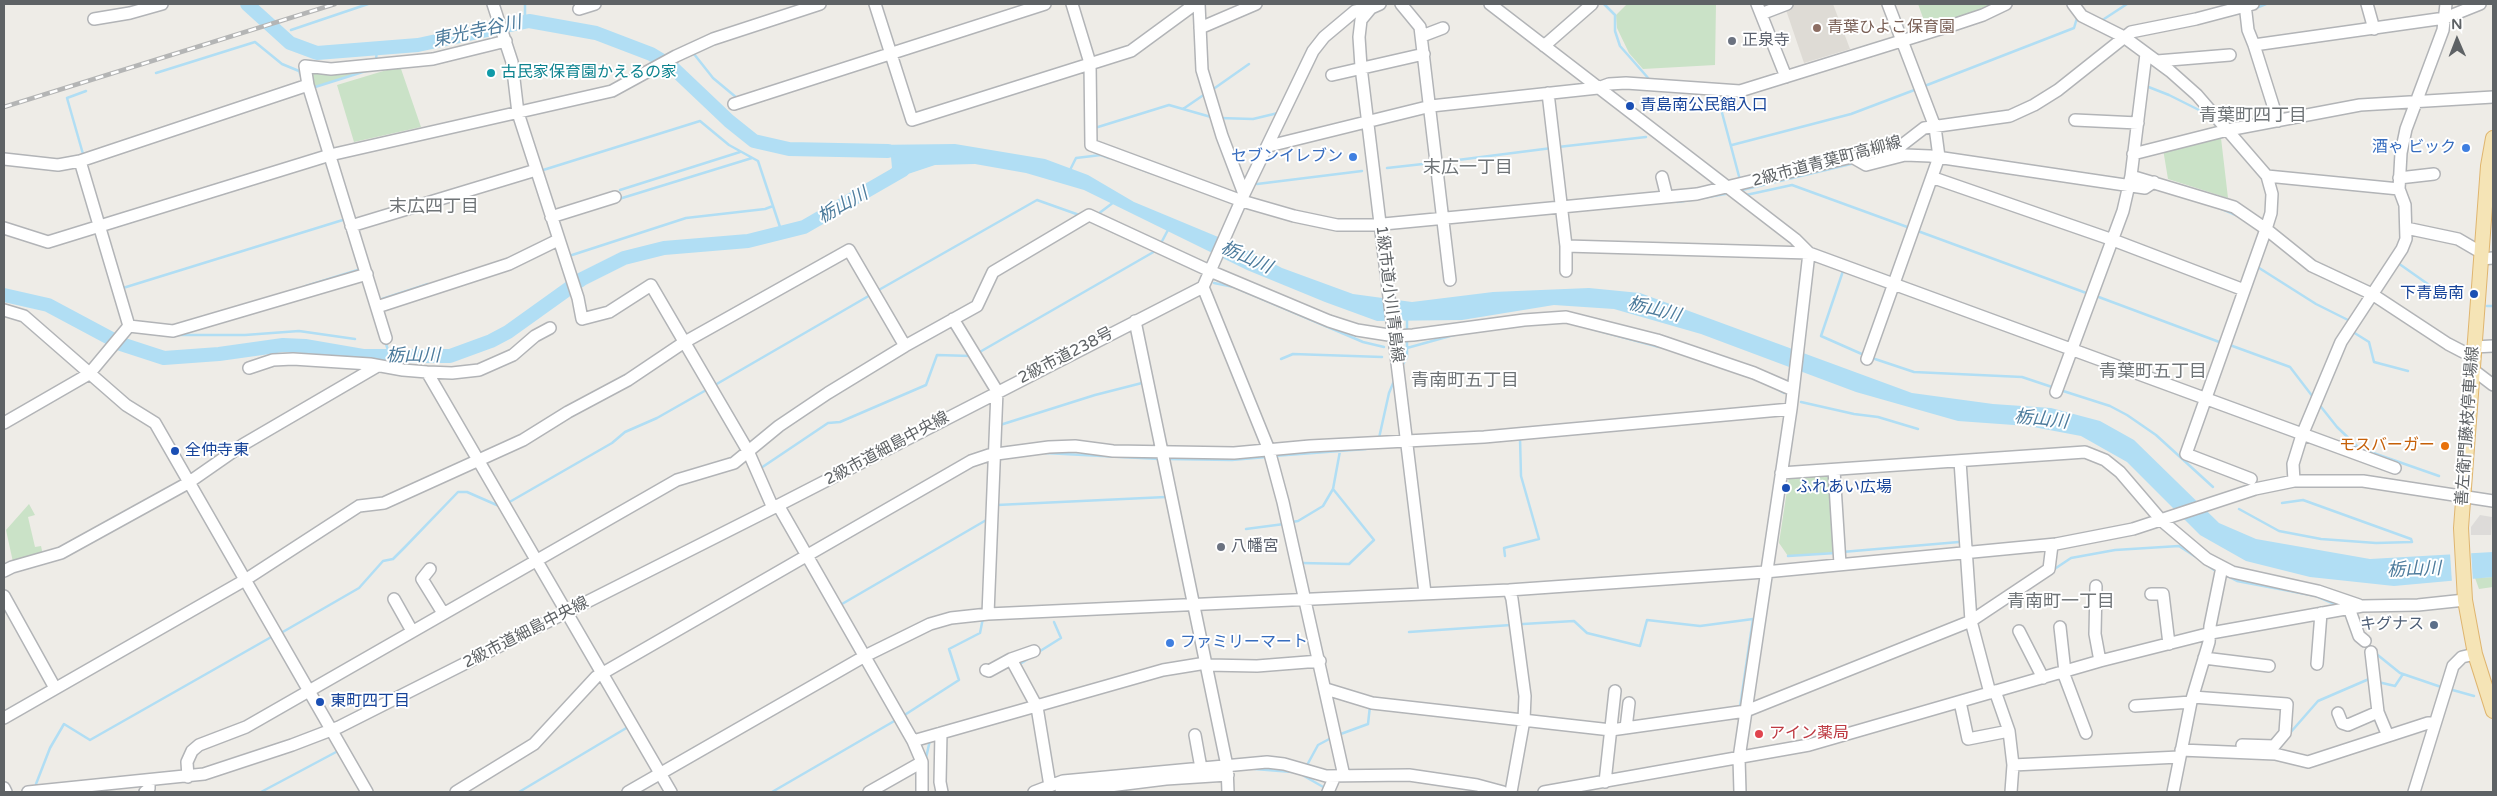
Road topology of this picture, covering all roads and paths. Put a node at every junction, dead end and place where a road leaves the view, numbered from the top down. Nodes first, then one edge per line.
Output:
1 (162, 4) edge
2 (595, 4) edge
3 (820, 4) edge
4 (875, 4) edge
5 (1046, 4) edge
6 (1072, 4) edge
7 (1197, 4) edge
8 (1256, 4) edge
9 (1401, 4) edge
10 (1490, 4) edge
11 (1592, 4) edge
12 (1787, 4) edge
13 (1888, 4) edge
14 (2006, 4) edge
15 (2073, 4) edge
16 (2367, 4) edge
17 (2446, 4) edge
18 (2480, 4) edge
19 (1375, 6) edge
20 (494, 7) edge
21 (2218, 8) edge
22 (2247, 8) edge
23 (579, 9) dead end
24 (1759, 9) edge
25 (2445, 18) junction
26 (94, 19) dead end
27 (1200, 28) junction
28 (1443, 28) dead end
29 (2374, 29) junction
30 (1422, 36) junction
31 (1901, 36) junction
32 (505, 39) junction
33 (2127, 39) junction
34 (2254, 45) junction
35 (1544, 46) junction
36 (889, 49) junction
37 (1424, 54) junction
38 (2146, 54) junction
39 (2230, 55) dead end
40 (2157, 61) junction
41 (1090, 63) junction
42 (1361, 67) junction
43 (1332, 75) dead end
44 (1786, 77) junction
45 (308, 85) junction
46 (1598, 88) junction
47 (1548, 93) junction
48 (2493, 97) edge
49 (2419, 99) junction
50 (734, 104) dead end
51 (1431, 106) junction
52 (518, 113) junction
53 (912, 120) junction
54 (2075, 120) dead end
55 (1367, 121) junction
56 (2278, 121) junction
57 (2138, 123) junction
58 (2228, 130) junction
59 (1936, 131) junction
60 (915, 132) dead end
61 (2493, 138) edge
62 (1269, 146) junction
63 (2492, 152) edge
64 (1939, 154) junction
65 (2133, 154) junction
66 (330, 155) junction
67 (1852, 157) junction
68 (4, 159) edge
69 (80, 161) junction
70 (536, 170) junction
71 (2434, 174) dead end
72 (2267, 176) junction
73 (1934, 178) junction
74 (2130, 180) junction
75 (2399, 184) junction
76 (1732, 192) junction
77 (615, 197) dead end
78 (1243, 198) junction
79 (1561, 207) junction
80 (551, 217) junction
81 (2489, 218) edge
82 (1445, 222) junction
83 (1380, 225) junction
84 (99, 226) junction
85 (351, 226) junction
86 (4, 228) edge
87 (2406, 228) junction
88 (2266, 229) junction
89 (558, 240) junction
90 (2113, 240) junction
91 (1566, 246) junction
92 (1809, 253) junction
93 (2485, 257) edge
94 (1210, 270) junction
95 (1566, 271) dead end
96 (367, 274) junction
97 (1450, 280) dead end
98 (1894, 284) junction
99 (1203, 287) junction
100 (2244, 290) junction
101 (2372, 294) junction
102 (377, 307) junction
103 (4, 310) edge
104 (953, 319) junction
105 (1135, 321) junction
106 (550, 328) dead end
107 (126, 329) junction
108 (1401, 334) junction
109 (386, 338) dead end
110 (683, 343) junction
111 (906, 346) junction
112 (2493, 346) edge
113 (2074, 350) junction
114 (2473, 358) junction
115 (1867, 359) dead end
116 (376, 366) junction
117 (249, 368) dead end
118 (426, 372) junction
119 (89, 374) junction
120 (2493, 385) edge
121 (1793, 386) junction
122 (997, 391) junction
123 (2056, 392) dead end
124 (2206, 398) junction
125 (1791, 409) junction
126 (4, 423) edge
127 (2302, 435) junction
128 (1407, 441) junction
129 (1269, 450) junction
130 (748, 451) junction
131 (1162, 453) junction
132 (994, 454) junction
133 (478, 461) junction
134 (1960, 461) junction
135 (2395, 468) dead end
136 (1834, 470) junction
137 (1781, 474) junction
138 (2251, 478) dead end
139 (2294, 481) junction
140 (188, 483) junction
141 (2462, 496) junction
142 (2493, 502) edge
143 (776, 507) junction
144 (2162, 522) junction
145 (2052, 545) junction
146 (1967, 552) junction
147 (807, 556) junction
148 (535, 560) junction
149 (1840, 564) junction
150 (2222, 567) junction
151 (430, 569) dead end
152 (4, 571) edge
153 (1766, 572) junction
154 (245, 580) junction
155 (2096, 586) dead end
156 (1509, 590) junction
157 (1425, 593) junction
158 (2151, 594) dead end
159 (2464, 594) junction
160 (4, 596) edge
161 (394, 599) dead end
162 (1305, 599) junction
163 (1194, 604) junction
164 (2362, 606) junction
165 (2349, 608) junction
166 (443, 613) junction
167 (2321, 613) junction
168 (565, 614) junction
169 (988, 614) junction
170 (1971, 621) junction
171 (2060, 627) dead end
172 (412, 631) junction
173 (2019, 631) dead end
174 (2210, 633) junction
175 (2169, 644) junction
176 (1034, 651) dead end
177 (2475, 654) junction
178 (865, 656) junction
179 (2204, 658) junction
180 (1011, 659) junction
181 (1320, 662) junction
182 (2100, 662) junction
183 (1206, 664) junction
184 (2317, 664) dead end
185 (2269, 666) dead end
186 (986, 670) dead end
187 (2064, 672) junction
188 (601, 674) junction
189 (2044, 678) junction
190 (2488, 678) edge
191 (55, 688) junction
192 (1326, 689) junction
193 (308, 690) junction
194 (1615, 691) dead end
195 (1992, 692) junction
196 (2192, 699) junction
197 (1960, 702) junction
198 (1629, 703) dead end
199 (2135, 706) dead end
200 (1037, 707) junction
201 (1746, 711) junction
202 (2493, 711) edge
203 (2378, 712) junction
204 (2338, 713) dead end
205 (4, 718) edge
206 (1523, 723) junction
207 (2435, 723) junction
208 (1626, 728) junction
209 (332, 729) junction
210 (2009, 731) junction
211 (2086, 733) dead end
212 (941, 734) junction
213 (1611, 734) junction
214 (1195, 735) dead end
215 (2388, 736) junction
216 (913, 741) junction
217 (2181, 750) junction
218 (1739, 758) junction
219 (922, 762) junction
220 (2013, 765) junction
221 (1201, 768) junction
222 (1227, 770) junction
223 (660, 774) junction
224 (1339, 776) junction
225 (188, 777) junction
226 (149, 781) junction
227 (1605, 782) junction
228 (1050, 786) junction
229 (4, 788) edge
230 (6, 792) edge
231 (28, 792) edge
232 (145, 792) edge
233 (367, 792) edge
234 (456, 792) edge
235 (628, 792) edge
236 (671, 792) edge
237 (869, 792) edge
238 (922, 792) edge
239 (942, 792) edge
240 (1037, 792) edge
241 (1061, 792) edge
242 (1228, 792) edge
243 (1328, 792) edge
244 (1503, 792) edge
245 (1511, 792) edge
246 (1544, 792) edge
247 (1740, 792) edge
248 (2011, 792) edge
249 (2173, 792) edge
250 (2414, 792) edge

1 - 26 street
2 - 23 street
3 - 52 street
4 - 36 street
5 - 36 street
6 - 41 street
7 - 27 street
7 - 41 street
8 - 27 street
9 - 30 street
10 - 35 street
11 - 35 street
12 - 24 street
13 - 31 street
14 - 31 street
15 - 33 street
16 - 29 street
17 - 25 street
18 - 25 street
19 - 42 street, 1級市道小川青島線
19 - 62 street
20 - 32 street
21 - 22 street, 2級市道青葉町高柳線
21 - 33 street, 2級市道青葉町高柳線
22 - 34 street
24 - 44 street
25 - 29 street
25 - 49 street
27 - 78 street
28 - 30 street
29 - 34 street
30 - 37 street
31 - 44 street
31 - 59 street
32 - 45 street
32 - 52 street
33 - 38 street
33 - 59 street, 2級市道青葉町高柳線
34 - 56 street
35 - 46 street
36 - 50 street
36 - 53 street
37 - 42 street
37 - 51 street
38 - 40 street
38 - 57 street
39 - 40 street
40 - 58 street
41 - 53 street
41 - 78 street, 2級市道青葉町高柳線
42 - 43 street
42 - 55 street, 1級市道小川青島線
44 - 46 street
45 - 66 street
45 - 69 street
46 - 47 street
46 - 76 street
47 - 51 street
47 - 79 street
48 - 49 street
49 - 56 street
49 - 75 street
51 - 55 street
51 - 82 street
52 - 66 street
52 - 70 street
53 - 60 street
54 - 57 street
55 - 62 street
55 - 83 street, 1級市道小川青島線
56 - 58 street
57 - 65 street
58 - 65 street
58 - 72 street
59 - 64 street
59 - 67 street, 2級市道青葉町高柳線
61 - 63 main road, 善左衛門藤枝停車場線
62 - 78 street
63 - 81 main road, 善左衛門藤枝停車場線
64 - 67 street
64 - 73 street
64 - 74 street
65 - 74 street
66 - 84 street
66 - 85 street
67 - 76 street, 2級市道青葉町高柳線
68 - 69 street
69 - 84 street
70 - 80 street
70 - 85 street
71 - 75 street
72 - 75 street
72 - 88 street
73 - 90 street
73 - 98 street
74 - 88 street
74 - 90 street
75 - 87 street
76 - 79 street, 2級市道青葉町高柳線
76 - 92 street
77 - 80 street
78 - 83 street, 2級市道青葉町高柳線
78 - 94 street
79 - 82 street, 2級市道青葉町高柳線
79 - 91 street
80 - 89 street
81 - 93 main road, 善左衛門藤枝停車場線
82 - 83 street, 2級市道青葉町高柳線
82 - 97 street
83 - 108 street, 1級市道小川青島線
84 - 86 street
84 - 107 street
85 - 96 street
87 - 93 street
87 - 101 street
88 - 100 street
88 - 101 street
89 - 102 street
89 - 110 street
90 - 100 street
90 - 113 street
91 - 92 street
91 - 95 street
92 - 98 street
92 - 121 street
93 - 114 main road, 善左衛門藤枝停車場線
94 - 99 street
94 - 104 street
94 - 108 street
96 - 102 street
96 - 107 street
98 - 113 street
98 - 115 street
99 - 105 street, 2級市道238号
99 - 129 street
100 - 124 street
101 - 114 street
101 - 127 street
102 - 109 street
103 - 119 street
104 - 111 street
104 - 122 street
105 - 122 street, 2級市道238号
105 - 131 street
106 - 118 street
107 - 119 street
108 - 121 street
108 - 128 street, 1級市道小川青島線
110 - 111 street
110 - 130 street
110 - 133 street
111 - 130 street
112 - 114 street
113 - 123 street
113 - 124 street
114 - 120 street
114 - 141 main road, 善左衛門藤枝停車場線
116 - 117 street
116 - 118 street
116 - 140 street
118 - 133 street
119 - 126 street
119 - 140 street
121 - 125 street
122 - 132 street
122 - 143 street, 2級市道細島中央線
124 - 127 street
124 - 138 street
125 - 128 street
125 - 137 street
127 - 135 street
127 - 139 street
128 - 129 street
128 - 157 street, 1級市道小川青島線
129 - 131 street
129 - 162 street
130 - 143 street
130 - 148 street
131 - 132 street
131 - 163 street
132 - 147 street
132 - 169 street
133 - 148 street
133 - 154 street
134 - 136 street
134 - 144 street
134 - 146 street
136 - 137 street
136 - 149 street
137 - 153 street
139 - 141 street
139 - 144 street
140 - 152 street
140 - 154 street
141 - 142 street
141 - 159 main road, 善左衛門藤枝停車場線
143 - 147 street
143 - 168 street, 2級市道細島中央線
144 - 145 street
144 - 150 street
145 - 146 street
145 - 170 street
146 - 149 street
146 - 170 street
147 - 178 street
147 - 188 street
148 - 166 street
148 - 168 street
149 - 153 street
150 - 164 street
150 - 174 street
151 - 166 street
153 - 156 street
153 - 201 street
154 - 191 street
154 - 193 street
155 - 182 street
156 - 157 street
156 - 206 street
157 - 162 street
158 - 175 street
159 - 164 street
159 - 177 main road, 善左衛門藤枝停車場線
160 - 191 street
161 - 172 street
162 - 163 street
162 - 181 street
163 - 169 street
163 - 183 street
164 - 165 street
165 - 167 street
165 - 203 street
166 - 172 street
167 - 174 street
167 - 184 street
168 - 188 street
168 - 209 street, 2級市道細島中央線
169 - 178 street
170 - 195 street
170 - 201 street
171 - 187 street
172 - 193 street
173 - 189 street
174 - 175 street
174 - 179 street
175 - 182 street
176 - 180 street
177 - 190 main road, 善左衛門藤枝停車場線
177 - 207 street
178 - 216 street
178 - 223 street
179 - 185 street
179 - 196 street
180 - 186 street
180 - 200 street
181 - 183 street
181 - 192 street
182 - 187 street
183 - 200 street
183 - 222 street
187 - 189 street
187 - 211 street
188 - 223 street
188 - 234 street
189 - 195 street
190 - 202 main road, 善左衛門藤枝停車場線
191 - 205 street
192 - 206 street
192 - 224 street
193 - 209 street
193 - 225 street
194 - 213 street
195 - 197 street
195 - 210 street
196 - 199 street
196 - 217 street
196 - 217 street
197 - 210 street
197 - 218 street
198 - 208 street
200 - 212 street
200 - 228 street
201 - 208 street
201 - 218 street
203 - 204 street
203 - 215 street
206 - 213 street
206 - 245 street
207 - 215 street
207 - 250 street
208 - 213 street
209 - 225 street, 2級市道細島中央線
209 - 233 street
210 - 220 street
212 - 216 street
212 - 239 street
213 - 227 street
214 - 221 street
215 - 217 street
216 - 219 street
217 - 220 street
217 - 249 street
218 - 227 street
218 - 247 street
219 - 237 street
219 - 238 street
220 - 248 street
221 - 222 street
221 - 228 street
222 - 224 street
222 - 241 street
222 - 242 street
223 - 235 street
223 - 236 street
224 - 243 street
224 - 244 street
225 - 226 street, 2級市道細島中央線
226 - 231 street, 2級市道細島中央線
226 - 232 street
227 - 246 street
228 - 240 street
229 - 230 street

